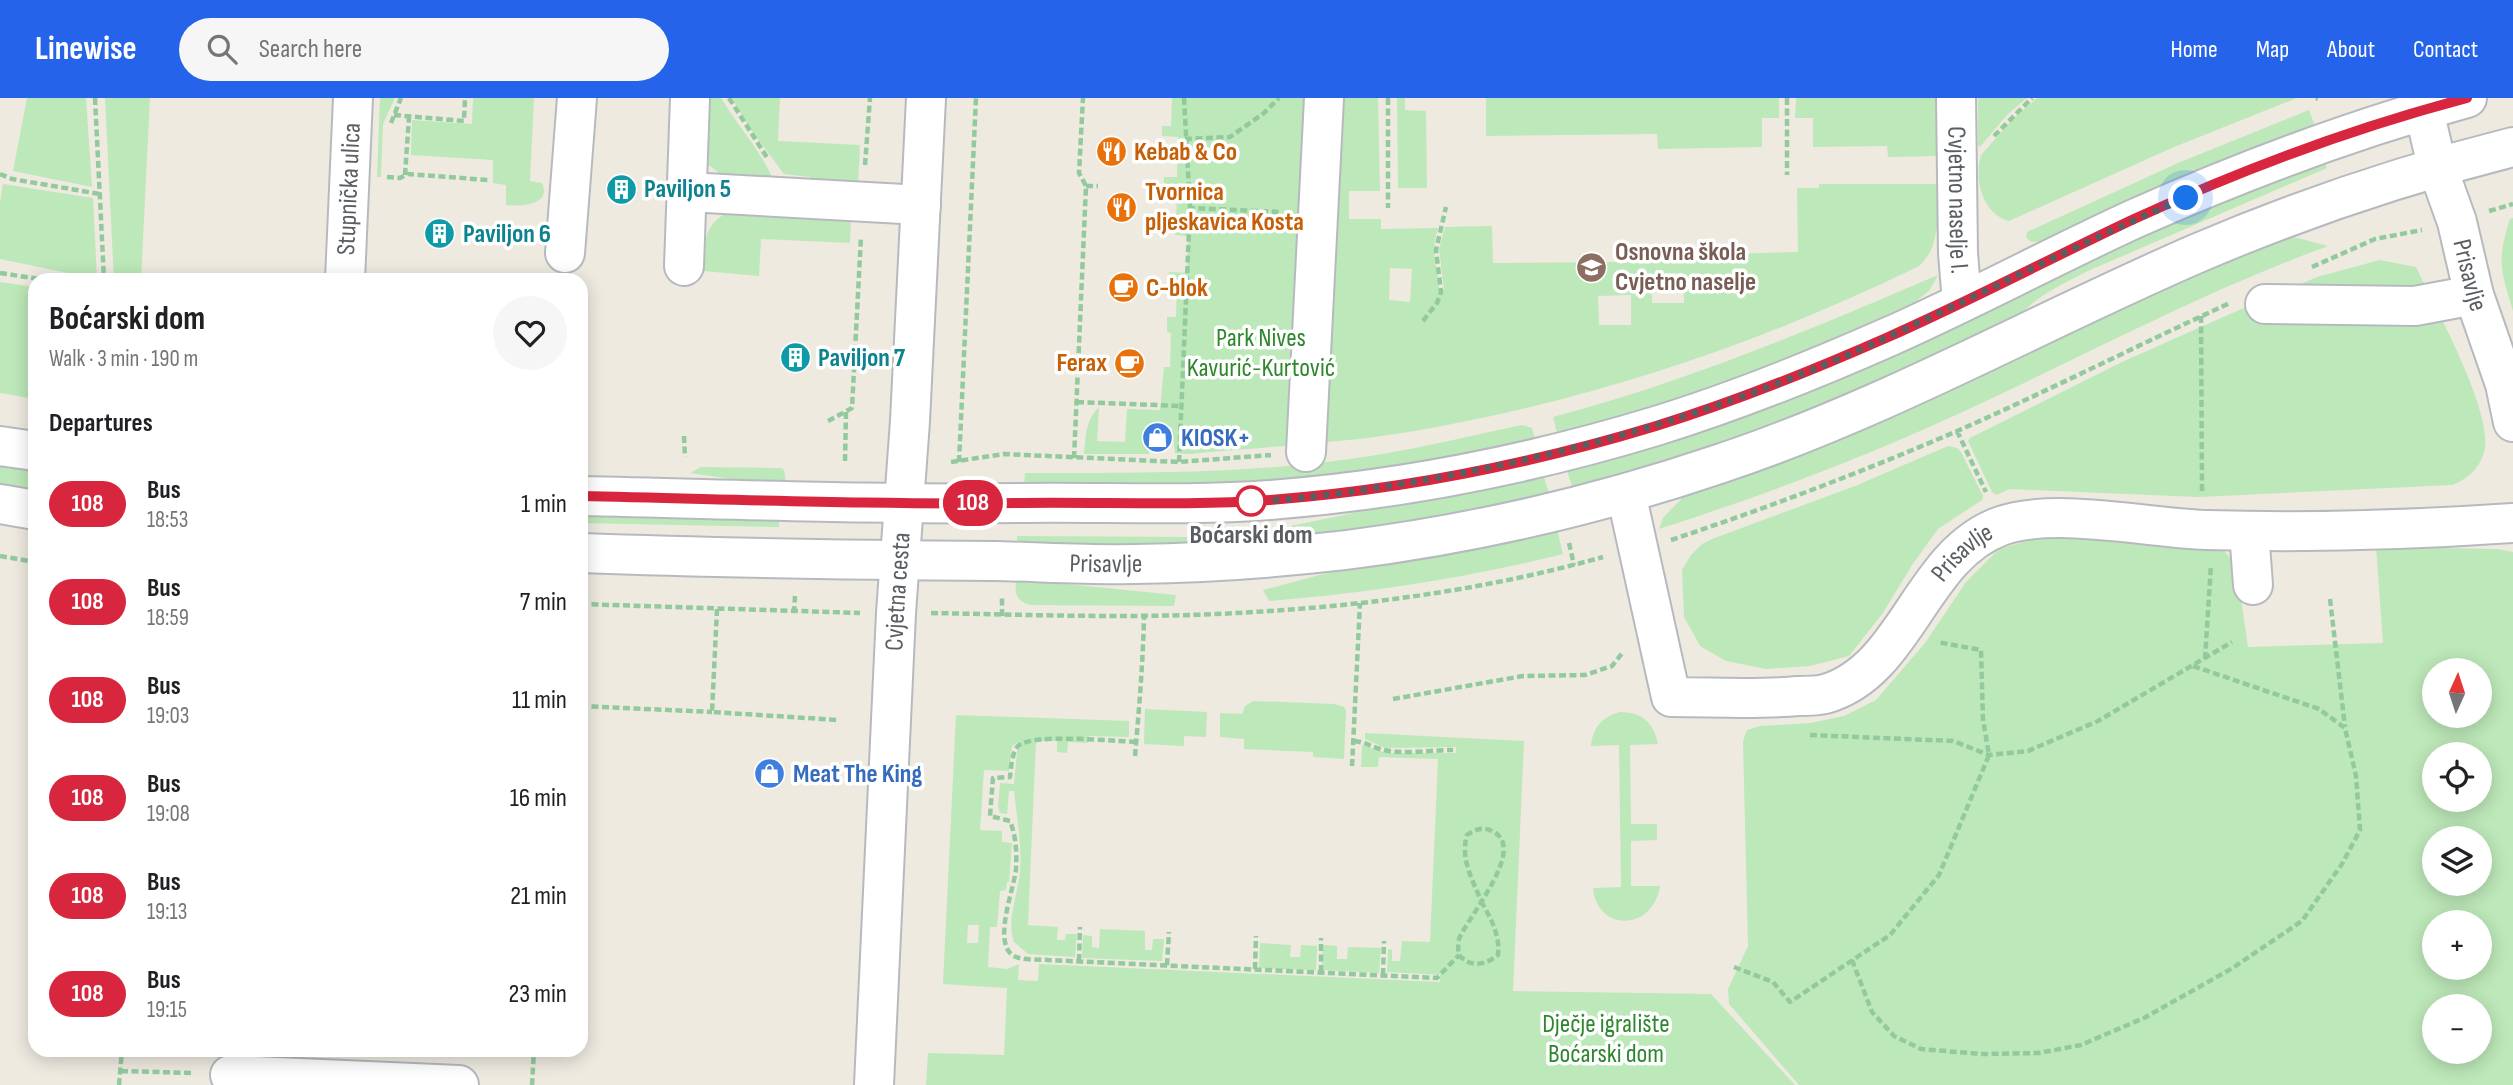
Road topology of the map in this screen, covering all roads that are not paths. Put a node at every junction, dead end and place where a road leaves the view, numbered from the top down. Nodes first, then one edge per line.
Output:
1 (353, 98) edge
2 (578, 98) edge
3 (690, 98) edge
4 (926, 98) edge
5 (1324, 98) edge
6 (1956, 98) edge
7 (2467, 98) edge
8 (2422, 104) edge
9 (2513, 147) edge
10 (2437, 166) junction
11 (688, 192) junction
12 (921, 205) junction
13 (565, 253) dead end
14 (684, 266) dead end
15 (345, 273) edge
16 (2474, 295) junction
17 (1962, 302) junction
18 (2251, 302) road end
19 (2509, 384) edge
20 (2513, 422) edge
21 (0, 446) edge
22 (28, 450) edge
23 (1306, 452) road end
24 (1626, 493) junction
25 (588, 496) edge
26 (904, 503) junction
27 (0, 504) edge
28 (28, 509) edge
29 (2513, 523) edge
30 (2249, 531) junction
31 (588, 553) edge
32 (900, 561) junction
33 (2253, 585) dead end
34 (230, 1075) road end
35 (458, 1085) edge
36 (874, 1085) edge

1 - 15 street, Stupnička ulica
2 - 13 street
3 - 11 street
4 - 12 street, Cvjetna cesta
5 - 23 street
6 - 17 street, Cvjetno naselje I.
7 - 8 street
8 - 10 street
8 - 17 street
9 - 10 street, Prisavlje
10 - 16 street, Prisavlje
10 - 24 street, Prisavlje
11 - 12 street
11 - 14 street
12 - 26 street, Cvjetna cesta
16 - 18 street
16 - 19 street, Prisavlje
17 - 26 street
19 - 20 street, Prisavlje
21 - 22 street
24 - 30 street, Prisavlje
24 - 32 street, Prisavlje
25 - 26 street
26 - 32 street, Cvjetna cesta
27 - 28 street
29 - 30 street, Prisavlje
30 - 33 street
31 - 32 street, Prisavlje
32 - 36 street, Cvjetna cesta
34 - 35 street

